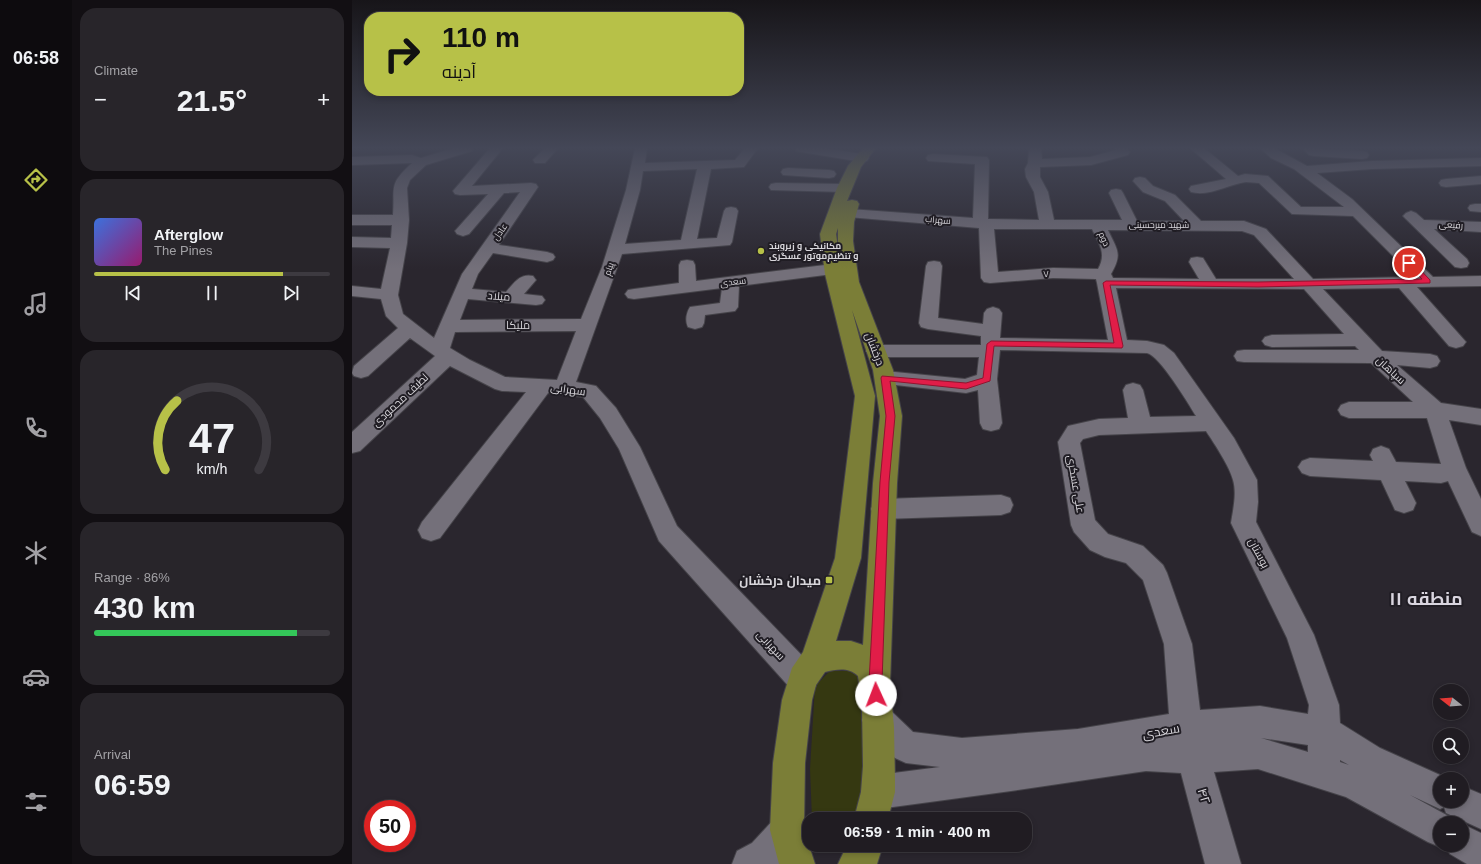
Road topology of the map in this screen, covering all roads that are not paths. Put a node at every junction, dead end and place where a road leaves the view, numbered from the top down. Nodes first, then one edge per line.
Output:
1 (400, 188) edge
2 (462, 188) edge
3 (510, 188) edge
4 (529, 188) edge
5 (633, 188) edge
6 (699, 188) edge
7 (847, 188) edge
8 (858, 188) edge
9 (982, 188) edge
10 (1039, 188) edge
11 (1147, 188) edge
12 (1201, 188) edge
13 (1273, 188) edge
14 (1329, 188) edge
15 (500, 189) junction
16 (1196, 189) dead end
17 (1116, 192) dead end
18 (731, 211) dead end
19 (1357, 212) junction
20 (842, 213) junction
21 (352, 220) edge
22 (401, 220) junction
23 (983, 224) junction
24 (1047, 224) junction
25 (1098, 224) junction
26 (1132, 225) junction
27 (1196, 225) junction
28 (1481, 227) edge
29 (463, 231) dead end
30 (352, 242) edge
31 (399, 243) junction
32 (688, 244) junction
33 (489, 248) junction
34 (615, 250) junction
35 (547, 257) dead end
36 (1197, 262) dead end
37 (1461, 262) dead end
38 (687, 265) dead end
39 (934, 266) dead end
40 (833, 269) junction
41 (1104, 278) junction
42 (527, 280) dead end
43 (1428, 281) junction
44 (1403, 282) junction
45 (731, 283) junction
46 (1210, 284) junction
47 (1308, 284) junction
48 (1479, 286) edge
49 (688, 288) junction
50 (352, 291) edge
51 (462, 293) junction
52 (389, 294) junction
53 (634, 294) dead end
54 (511, 297) junction
55 (536, 300) dead end
56 (695, 323) dead end
57 (588, 325) junction
58 (448, 326) junction
59 (410, 328) junction
60 (991, 335) junction
61 (1360, 340) junction
62 (1456, 342) dead end
63 (1119, 346) junction
64 (876, 351) junction
65 (444, 353) junction
66 (1376, 357) junction
67 (1430, 361) dead end
68 (361, 371) dead end
69 (885, 378) junction
70 (987, 379) junction
71 (553, 387) junction
72 (1133, 390) dead end
73 (1349, 410) dead end
74 (1435, 410) junction
75 (1481, 417) edge
76 (991, 423) dead end
77 (1212, 423) junction
78 (1141, 426) junction
79 (352, 445) edge
80 (1384, 463) junction
81 (1310, 467) dead end
82 (1454, 468) junction
83 (1404, 503) dead end
84 (1000, 505) dead end
85 (883, 509) junction
86 (1481, 525) edge
87 (431, 530) dead end
88 (809, 669) junction
89 (876, 682) junction
90 (878, 720) junction
91 (1324, 732) junction
92 (1189, 742) junction
93 (1324, 774) junction
94 (1433, 789) edge
95 (874, 805) edge
96 (1469, 806) edge
97 (1481, 812) edge
98 (1433, 826) edge
99 (787, 830) junction
100 (1469, 846) edge
101 (1481, 852) edge
102 (750, 864) edge
103 (797, 864) edge
104 (1223, 864) edge

1 - 22 street, سهرابی
2 - 15 street, عادل
3 - 15 street, عادل
4 - 33 street, عادل
5 - 34 street, پیام
6 - 32 street
7 - 20 main road, درخشان
8 - 20 main road, درخشان
9 - 23 street
10 - 24 street
11 - 27 street
12 - 16 street
13 - 19 street
14 - 19 street
15 - 29 street
17 - 26 street
18 - 32 street
19 - 43 street
20 - 23 street, سهراب
20 - 40 main road, درخشان
20 - 64 main road, درخشان
21 - 22 street
22 - 31 street, سهرابی
23 - 24 street, شهید میرحسینی
23 - 41 street, ۷
24 - 25 street, شهید میرحسینی
25 - 26 street, شهید میرحسینی
25 - 41 street, دوم
26 - 27 street, شهید میرحسینی
27 - 47 street, شهید میرحسینی
28 - 37 street, رفیعی
30 - 31 street
31 - 52 street, سهرابی
32 - 34 street
33 - 35 street
33 - 51 street, عادل
34 - 57 street, پیام
36 - 46 street
38 - 49 street
39 - 60 street
40 - 45 street, سعدی
40 - 88 main road, درخشان
41 - 46 street, ۷
41 - 63 street
42 - 54 street
43 - 44 street, ۷
43 - 48 street, ۷
44 - 47 street, ۷
44 - 62 street
45 - 49 street, سعدی
45 - 56 street
46 - 47 street, ۷
47 - 61 street, سپاهان
49 - 53 street, سعدی
50 - 52 street
51 - 54 street, میلاد
51 - 58 street, عادل
52 - 59 street, سهرابی
54 - 55 street, میلاد
57 - 58 street, ملیکا
57 - 71 street, پیام
58 - 65 street, عادل
59 - 65 street, سهرابی
59 - 68 street
60 - 63 street
60 - 64 street
60 - 70 street
61 - 66 street, سپاهان
61 - 66 street
63 - 77 street, بوستان
64 - 69 main road, درخشان
65 - 71 street, سهرابی
65 - 79 street, لطیف محمودی
66 - 67 street
66 - 74 street, سپاهان
69 - 70 street
69 - 85 main road, درخشان
70 - 76 street
71 - 87 street, پیام
71 - 88 street, سهرابی
72 - 78 street
73 - 74 street
74 - 75 street
74 - 82 street, سپاهان
77 - 78 street, علی عسکری
77 - 91 street, بوستان
78 - 92 street, علی عسکری
80 - 81 street
80 - 82 street
80 - 83 street
82 - 86 street, سپاهان
84 - 85 street
85 - 89 main road, درخشان
88 - 89 main road
88 - 99 main road
89 - 90 main road
90 - 92 street, سعدی
90 - 95 main road
91 - 92 street, سعدی
91 - 93 street, بوستان
91 - 94 street, سعدی
92 - 93 street, سعدی
92 - 95 street, سعدی
92 - 104 street, ۴۲
93 - 98 street, سعدی
96 - 97 street
99 - 102 street
99 - 103 main road
100 - 101 street

